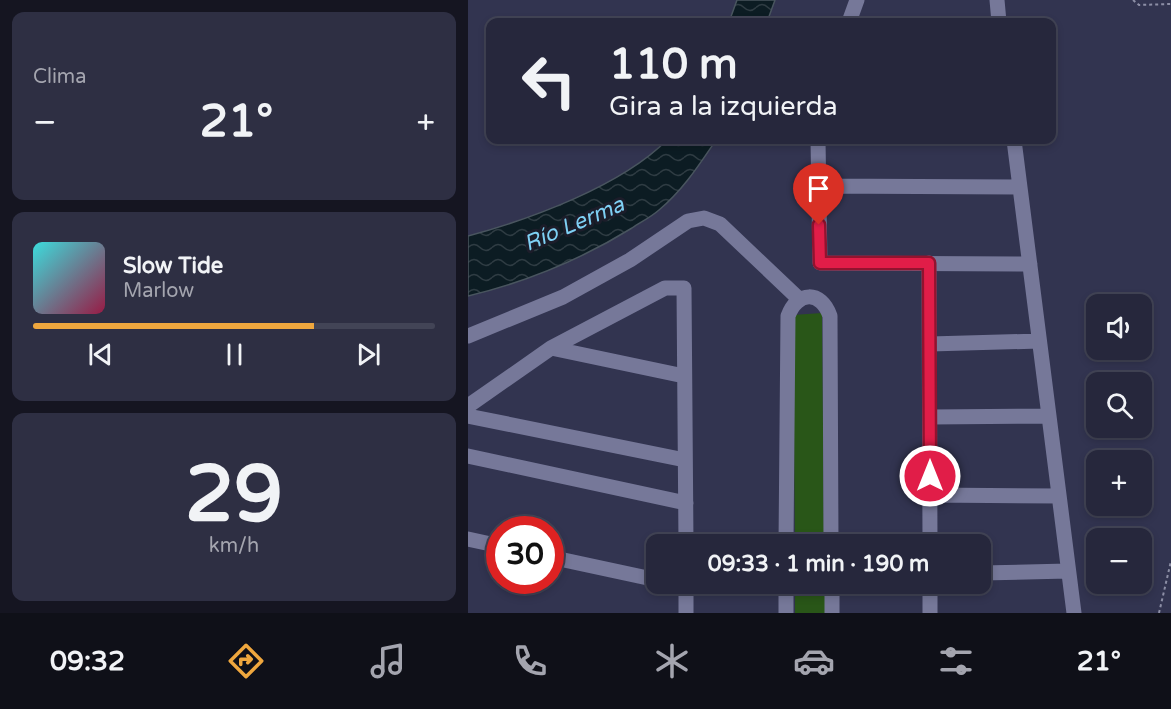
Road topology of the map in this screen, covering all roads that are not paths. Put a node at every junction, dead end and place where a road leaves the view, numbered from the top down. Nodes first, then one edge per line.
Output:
1 (857, 0) edge
2 (997, 0) edge
3 (850, 18) edge
4 (999, 18) edge
5 (818, 144) edge
6 (1014, 144) edge
7 (818, 186) junction
8 (1019, 187) junction
9 (929, 263) junction
10 (1030, 264) junction
11 (799, 299) junction
12 (468, 336) edge
13 (1040, 341) junction
14 (930, 344) junction
15 (551, 348) junction
16 (684, 376) junction
17 (468, 406) edge
18 (468, 416) edge
19 (1049, 416) junction
20 (930, 417) junction
21 (468, 456) edge
22 (685, 460) junction
23 (930, 495) junction
24 (1059, 496) junction
25 (686, 502) junction
26 (686, 534) edge
27 (786, 534) edge
28 (831, 534) edge
29 (930, 534) edge
30 (468, 539) edge
31 (486, 543) edge
32 (564, 560) edge
33 (1068, 571) junction
34 (991, 573) edge
35 (646, 578) edge
36 (683, 594) edge
37 (786, 594) edge
38 (832, 594) edge
39 (930, 594) edge
40 (686, 613) edge
41 (786, 613) edge
42 (832, 613) edge
43 (930, 613) edge
44 (1074, 613) edge

1 - 3 street
2 - 4 street
5 - 7 street
6 - 8 street
7 - 8 street
7 - 9 street
8 - 10 street
9 - 10 street
9 - 14 street
10 - 13 street
11 - 12 street
11 - 27 street
11 - 28 street
13 - 14 street
13 - 19 street
14 - 20 street
15 - 16 street
15 - 16 street
15 - 17 street
16 - 22 street
18 - 22 street
19 - 20 street
19 - 24 street
20 - 23 street
21 - 25 street
22 - 25 street
23 - 24 street
23 - 29 street
24 - 33 street
25 - 26 street
30 - 31 street
32 - 35 street
33 - 34 street
33 - 44 street
36 - 40 street
37 - 41 street
38 - 42 street
39 - 43 street

